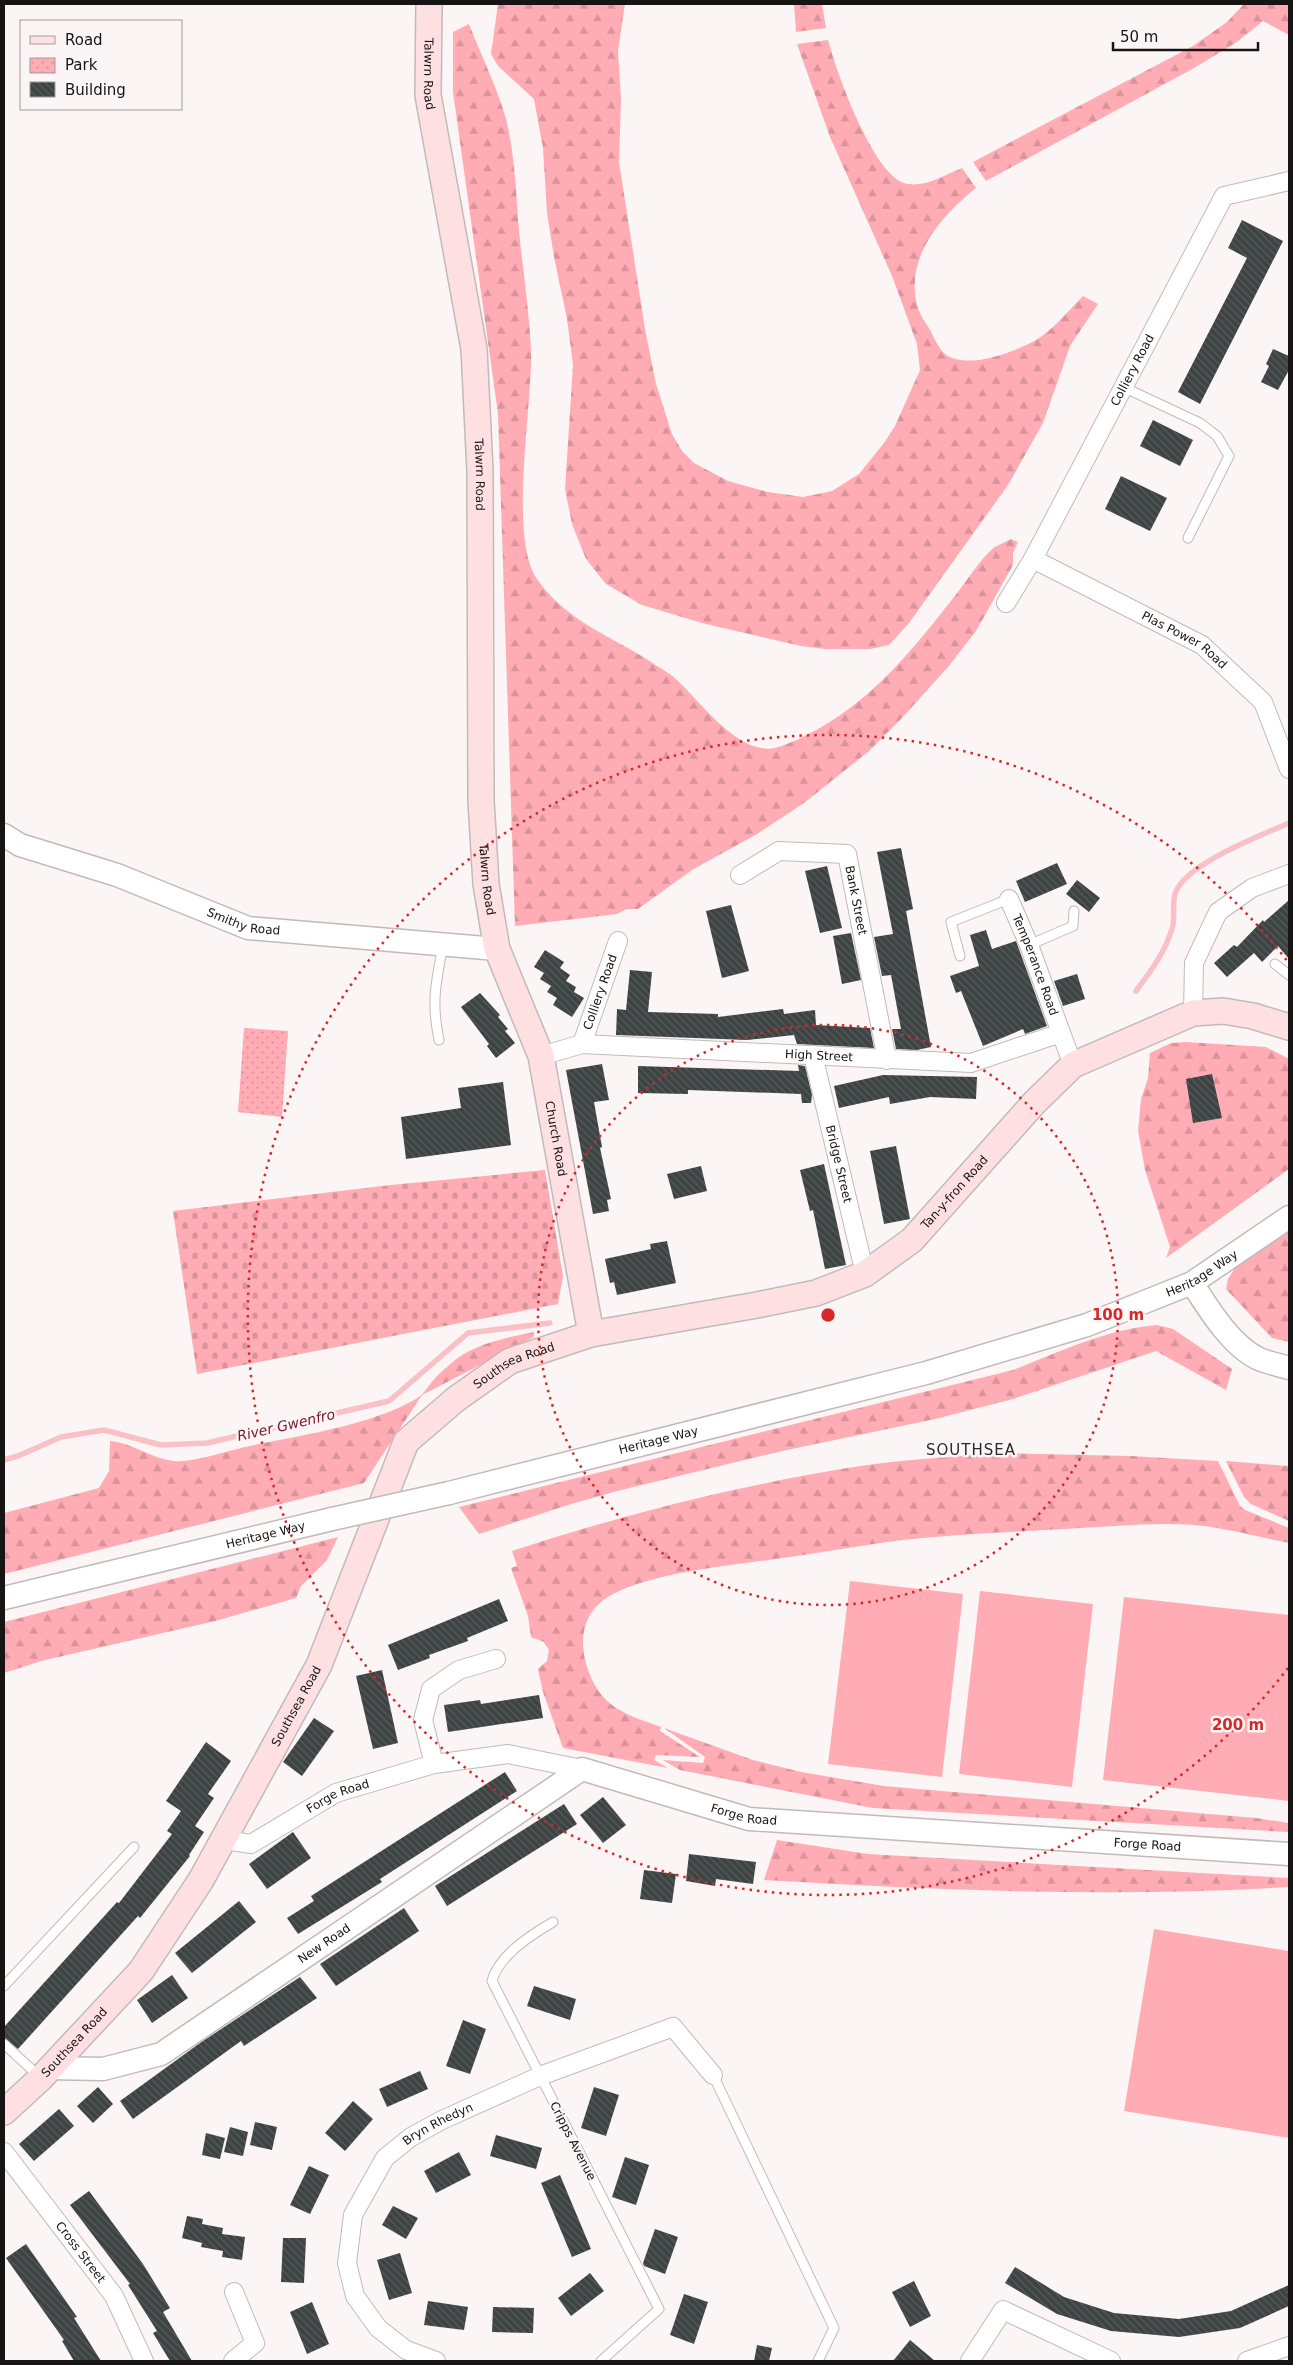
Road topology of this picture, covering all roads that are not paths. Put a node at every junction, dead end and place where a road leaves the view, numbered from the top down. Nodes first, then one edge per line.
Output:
1 (429, 4) edge
2 (1289, 181) edge
3 (1123, 387) junction
4 (1188, 538) dead end
5 (1033, 559) junction
6 (1006, 603) dead end
7 (1289, 769) edge
8 (4, 836) edge
9 (740, 874) dead end
10 (1289, 874) edge
11 (1009, 899) joint
12 (1074, 911) dead end
13 (618, 941) dead end
14 (443, 945) junction
15 (1029, 945) junction
16 (497, 949) junction
17 (960, 956) dead end
18 (1275, 964) dead end
19 (1289, 975) edge
20 (1193, 1013) junction
21 (1289, 1027) edge
22 (1061, 1033) junction
23 (439, 1040) dead end
24 (582, 1044) junction
25 (813, 1055) junction
26 (541, 1056) junction
27 (887, 1060) junction
28 (1073, 1065) junction
29 (1289, 1217) edge
30 (865, 1274) junction
31 (1192, 1283) junction
32 (591, 1334) junction
33 (1289, 1368) edge
34 (4, 1598) edge
35 (496, 1660) dead end
36 (434, 1764) junction
37 (582, 1769) junction
38 (224, 1840) junction
39 (134, 1847) dead end
40 (1289, 1854) edge
41 (553, 1922) dead end
42 (4, 1986) edge
43 (4, 2044) edge
44 (45, 2073) junction
45 (713, 2075) joint
46 (540, 2076) junction
47 (4, 2112) edge
48 (4, 2152) edge
49 (234, 2292) dead end
50 (1289, 2346) edge
51 (144, 2361) edge
52 (233, 2361) edge
53 (436, 2361) edge
54 (601, 2361) edge
55 (818, 2361) edge
56 (970, 2361) edge
57 (1111, 2361) edge
58 (1247, 2361) edge

1 - 16 main road, Talwrn Road
2 - 3 street, Colliery Road
3 - 4 lane
3 - 5 street, Colliery Road
5 - 6 street, Colliery Road
5 - 7 street, Plas Power Road
8 - 14 street, Smithy Road
9 - 27 street, Bank Street
10 - 20 street
11 - 15 street, Temperance Road
11 - 17 lane
12 - 15 lane
13 - 24 street, Colliery Road
14 - 16 street, Smithy Road
14 - 23 lane
15 - 22 street, Temperance Road
16 - 26 main road, Church Road
18 - 19 lane
20 - 21 main road, Tan-y-fron Road
20 - 28 main road, Tan-y-fron Road
22 - 27 street, High Street
22 - 28 street
24 - 25 street, High Street
24 - 26 street, High Street
25 - 27 street, High Street
25 - 30 street, Bridge Street
26 - 32 main road, Church Road
28 - 30 main road, Tan-y-fron Road
29 - 31 street, Heritage Way
30 - 32 main road, Tan-y-fron Road
31 - 33 street
31 - 34 street, Heritage Way, bridge
32 - 38 main road, Southsea Road
35 - 36 street
36 - 37 street, Forge Road
36 - 38 street, Forge Road
37 - 40 street, Forge Road
37 - 44 street, New Road
38 - 44 main road, Southsea Road
39 - 42 lane
41 - 46 lane, Cripps Avenue
43 - 44 lane
44 - 47 main road, Southsea Road
45 - 46 street, Bryn Rhedyn
45 - 55 lane
46 - 53 street, Bryn Rhedyn
46 - 54 lane, Cripps Avenue
48 - 51 street, Cross Street
49 - 52 street
50 - 58 street
56 - 57 street

